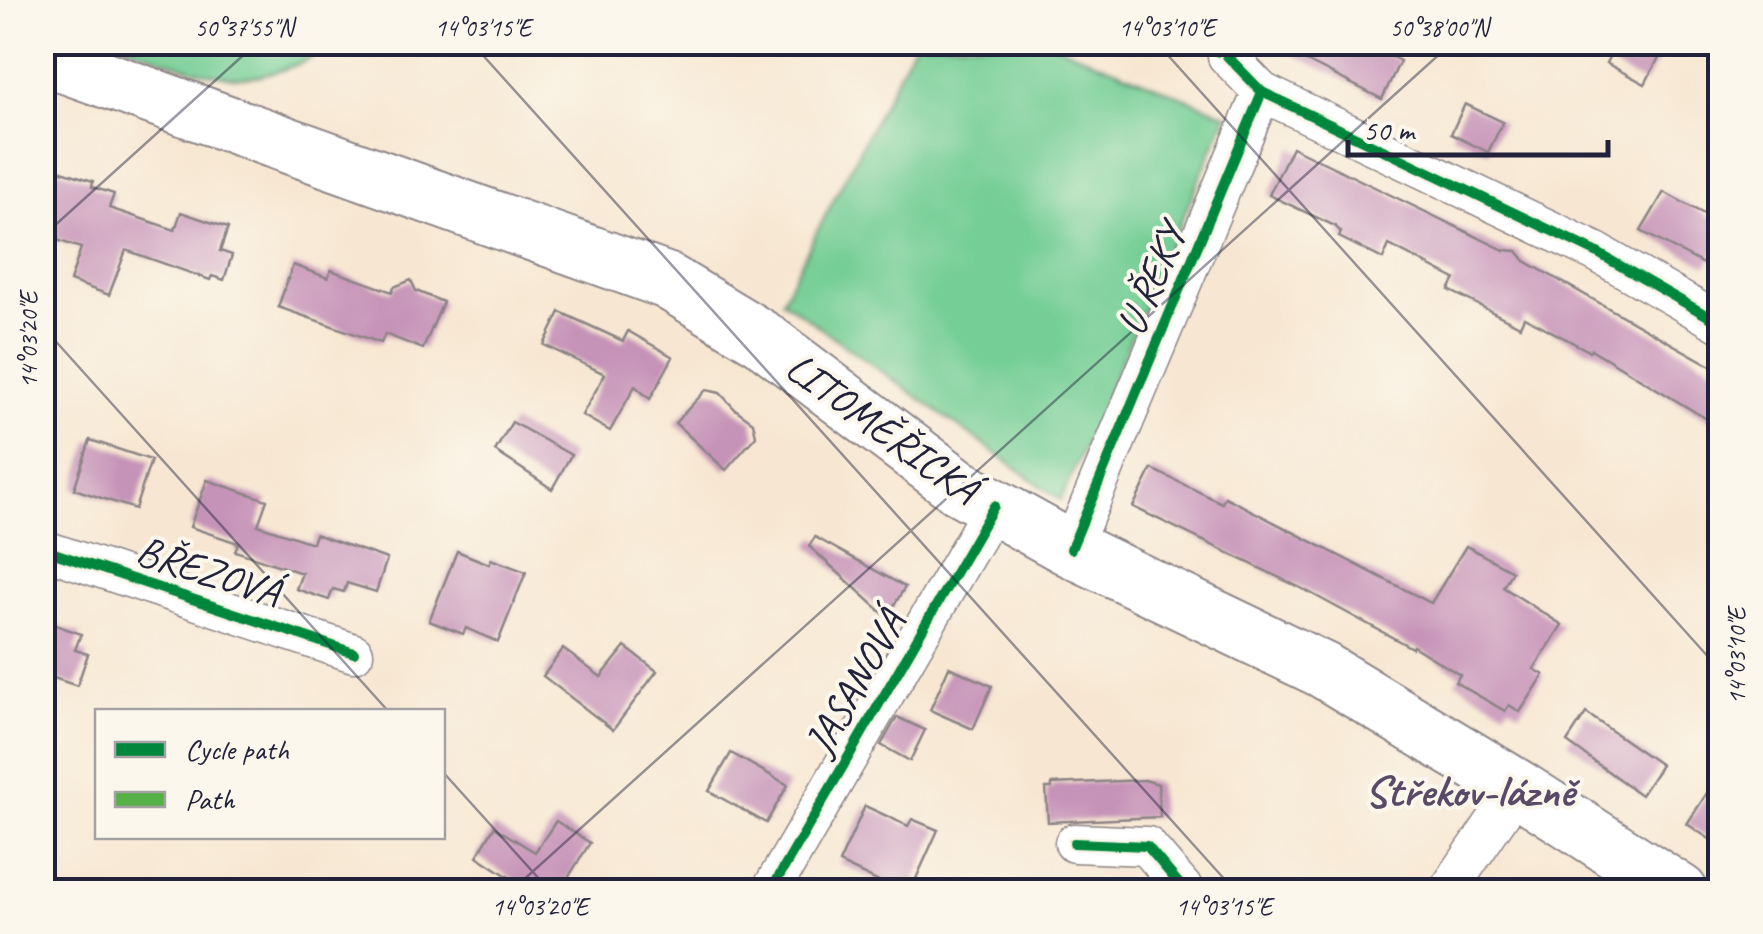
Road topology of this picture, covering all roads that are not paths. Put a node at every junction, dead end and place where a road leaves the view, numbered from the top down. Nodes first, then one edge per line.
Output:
1 (1226, 42) edge
2 (42, 57) edge
3 (1262, 92) junction
4 (1720, 323) edge
5 (994, 506) junction
6 (42, 549) edge
7 (1071, 549) junction
8 (354, 653) dead end
9 (1518, 788) junction
10 (1074, 843) dead end
11 (770, 892) edge
12 (1186, 892) edge
13 (1448, 892) edge
14 (1680, 892) edge

1 - 3 street
2 - 5 main road, LITOMĚŘICKÁ
3 - 4 street
3 - 7 street, U ŘEKY
5 - 7 main road, LITOMĚŘICKÁ
5 - 11 street, JASANOVÁ
6 - 8 street, BŘEZOVÁ
7 - 9 main road, LITOMĚŘICKÁ
9 - 13 street
9 - 14 main road, LITOMĚŘICKÁ
10 - 12 street

